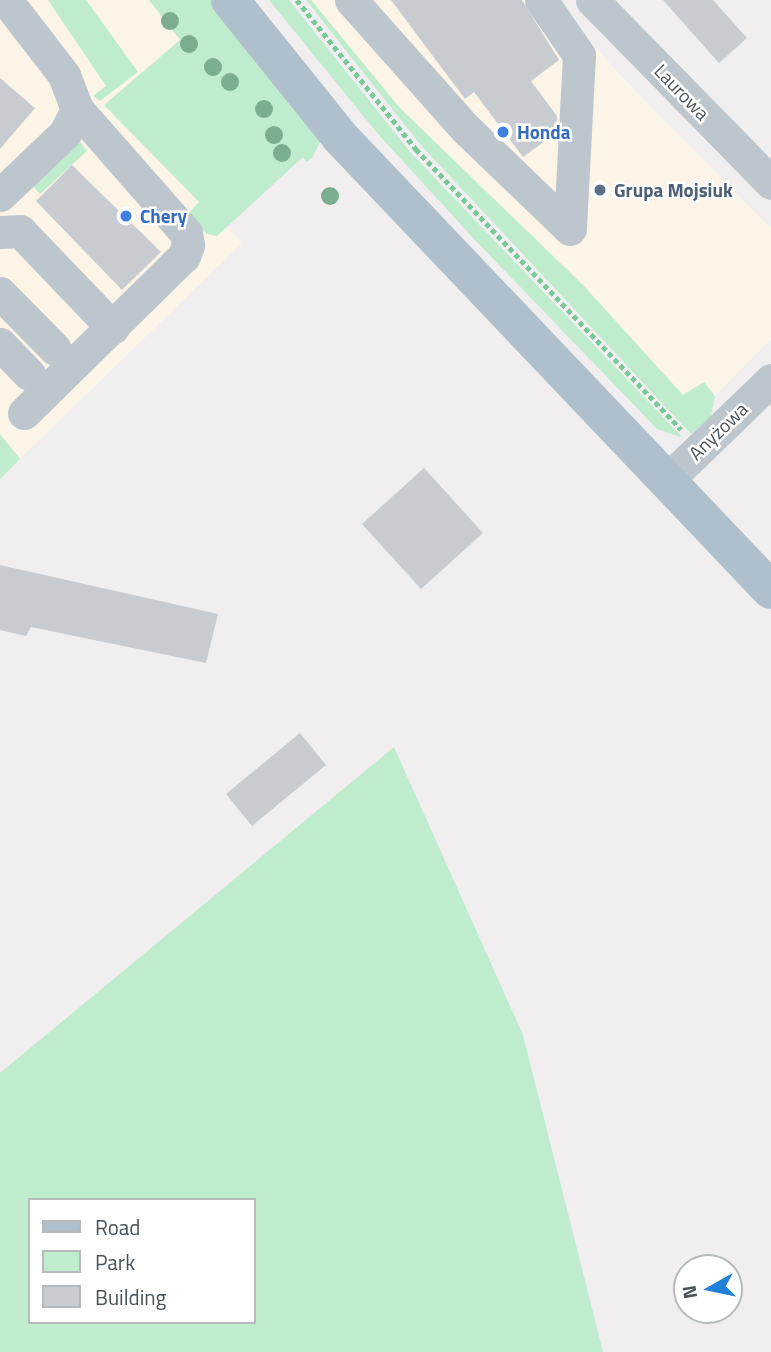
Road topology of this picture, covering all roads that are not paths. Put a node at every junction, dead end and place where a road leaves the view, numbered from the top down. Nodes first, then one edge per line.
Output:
1 (6, 0) edge
2 (230, 0) edge
3 (260, 0) edge
4 (351, 0) edge
5 (541, 0) edge
6 (592, 0) edge
7 (77, 109) junction
8 (350, 129) junction
9 (771, 183) edge
10 (0, 195) edge
11 (0, 232) edge
12 (0, 293) edge
13 (113, 328) junction
14 (0, 344) edge
15 (55, 349) dead end
16 (29, 374) dead end
17 (771, 380) edge
18 (24, 414) dead end
19 (678, 461) junction
20 (771, 557) edge
21 (771, 590) edge

1 - 7 street
2 - 8 main road
3 - 8 main road
4 - 5 street
6 - 9 street, Laurowa
7 - 10 street
7 - 13 street
8 - 19 main road
11 - 13 street
12 - 15 street
13 - 18 street
14 - 16 street
17 - 19 street, Anyżowa
19 - 20 main road
19 - 21 main road

